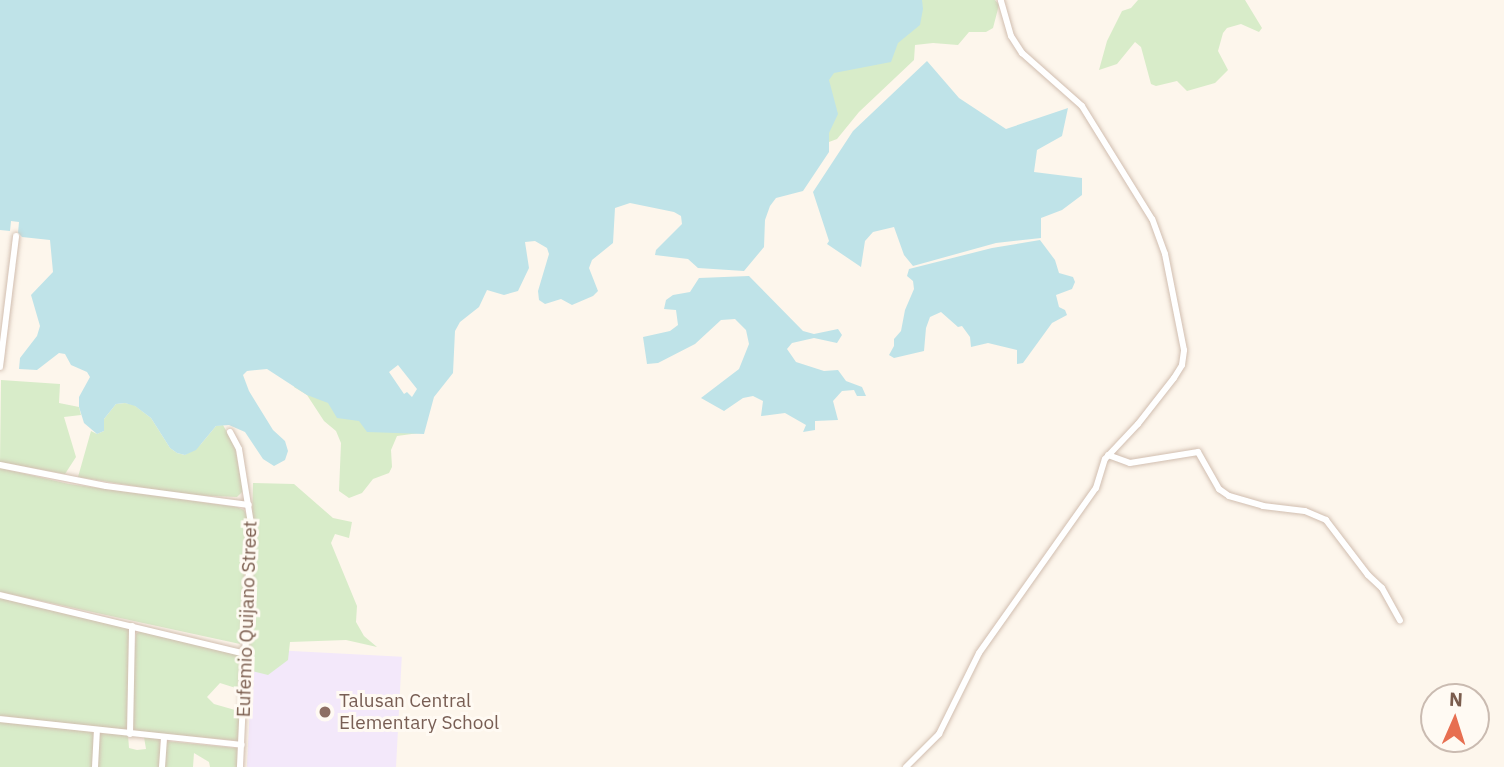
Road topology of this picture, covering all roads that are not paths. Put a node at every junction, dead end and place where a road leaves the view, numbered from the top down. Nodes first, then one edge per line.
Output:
1 (1001, 0) edge
2 (16, 236) dead end
3 (0, 368) edge
4 (230, 432) dead end
5 (1108, 455) junction
6 (0, 465) edge
7 (249, 505) junction
8 (0, 595) edge
9 (1400, 620) dead end
10 (132, 626) junction
11 (246, 654) junction
12 (0, 719) edge
13 (97, 730) junction
14 (130, 734) junction
15 (163, 737) junction
16 (242, 745) junction
17 (95, 767) edge
18 (162, 767) edge
19 (240, 767) edge
20 (906, 767) edge

1 - 5 street
2 - 3 street
4 - 7 street, Eufemio Quijano Street
5 - 9 street
5 - 20 street
6 - 7 street
7 - 11 street, Eufemio Quijano Street
8 - 10 street
10 - 11 street
10 - 14 street
11 - 16 street, Eufemio Quijano Street
12 - 13 street
13 - 14 street
13 - 17 street
14 - 15 street
15 - 16 street
15 - 18 street
16 - 19 street, Eufemio Quijano Street

